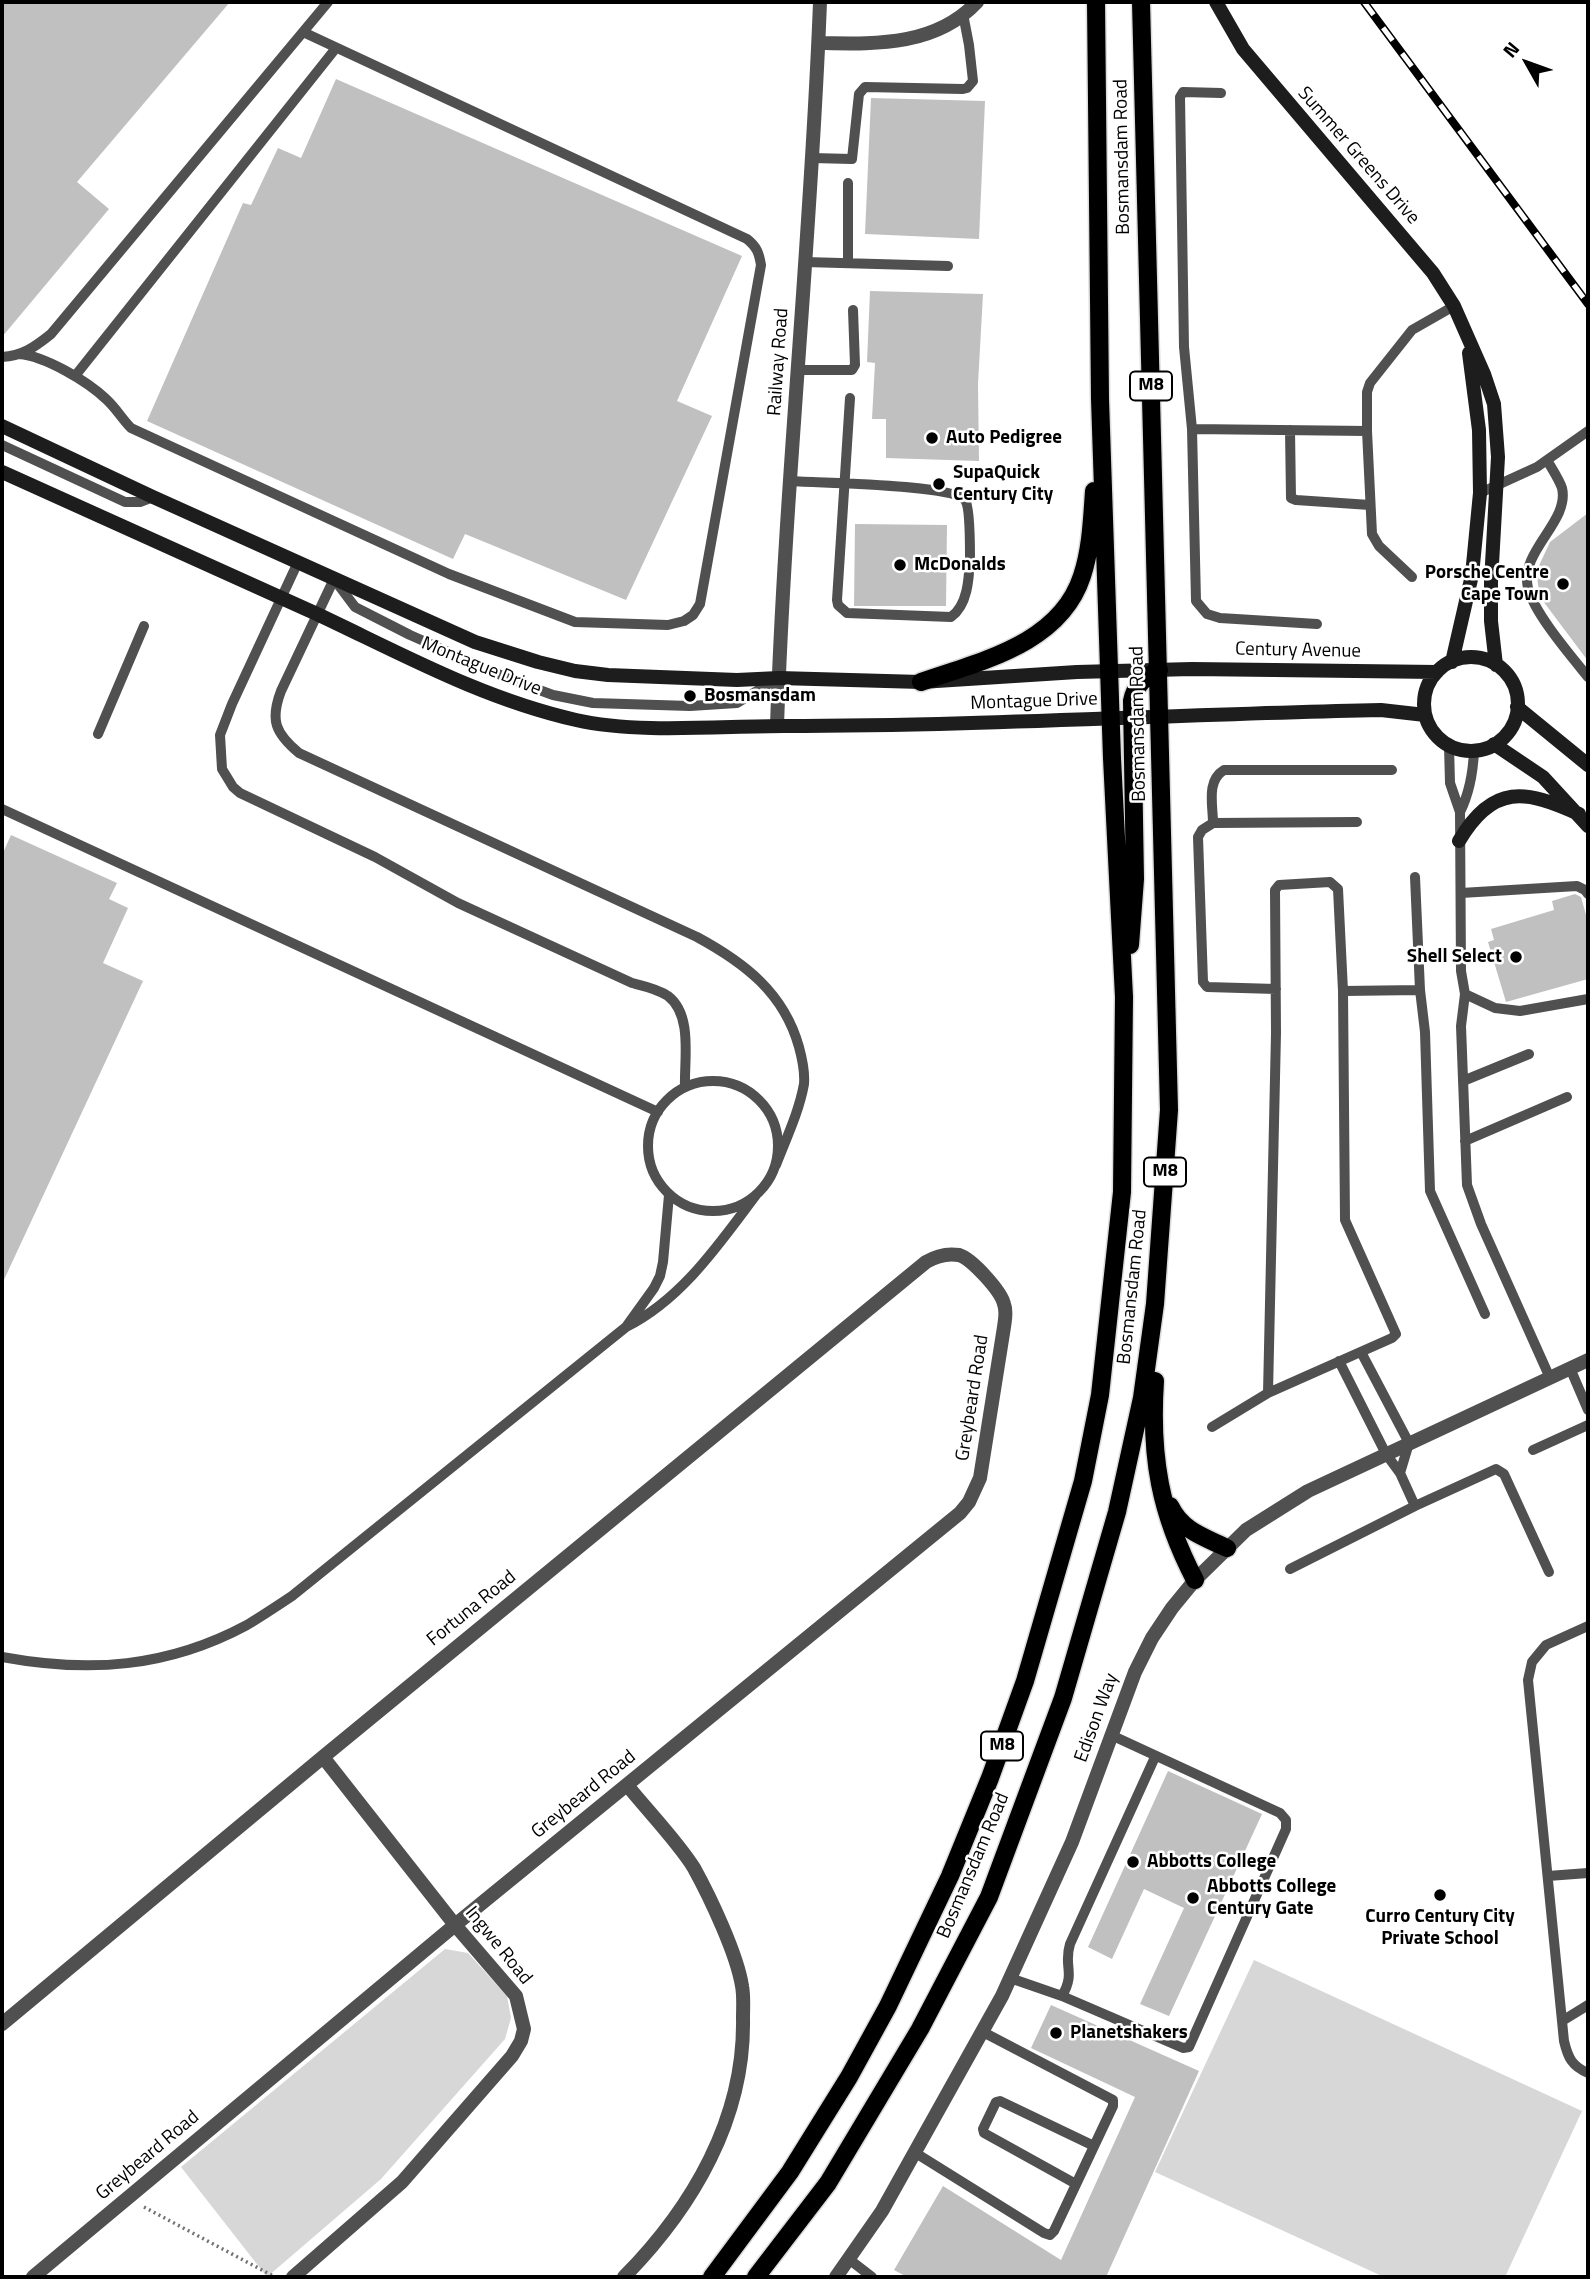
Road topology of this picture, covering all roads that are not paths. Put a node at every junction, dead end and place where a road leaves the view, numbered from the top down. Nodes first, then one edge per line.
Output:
1 (328, 2) edge
2 (820, 2) edge
3 (976, 2) edge
4 (1096, 2) edge
5 (1141, 2) edge
6 (1216, 2) edge
7 (963, 14) junction
8 (303, 32) junction
9 (819, 43) junction
10 (337, 48) junction
11 (1221, 93) dead end
12 (812, 158) junction
13 (848, 183) dead end
14 (805, 262) junction
15 (848, 263) junction
16 (948, 265) dead end
17 (1454, 306) junction
18 (853, 310) dead end
19 (1467, 338) junction
20 (19, 354) junction
21 (2, 357) edge
22 (797, 370) junction
23 (75, 376) junction
24 (850, 398) dead end
25 (1100, 399) junction
26 (2, 426) edge
27 (1192, 429) junction
28 (1290, 430) junction
29 (1588, 430) edge
30 (1367, 431) junction
31 (2, 445) edge
32 (1547, 460) junction
33 (2, 472) edge
34 (790, 481) junction
35 (844, 484) junction
36 (1496, 485) junction
37 (1480, 493) junction
38 (153, 497) junction
39 (1370, 505) junction
40 (298, 562) junction
41 (1412, 577) dead end
42 (334, 579) junction
43 (282, 598) junction
44 (317, 614) junction
45 (1317, 624) dead end
46 (144, 626) dead end
47 (1452, 662) junction
48 (1496, 665) junction
49 (1159, 670) junction
50 (1110, 671) junction
51 (1437, 672) junction
52 (1588, 677) edge
53 (779, 678) junction
54 (921, 682) junction
55 (1517, 707) junction
56 (1425, 715) junction
57 (1160, 716) junction
58 (1132, 718) junction
59 (1111, 719) junction
60 (777, 726) junction
61 (98, 734) dead end
62 (1494, 744) junction
63 (1449, 746) junction
64 (1474, 751) junction
65 (1588, 765) edge
66 (1392, 770) dead end
67 (2, 809) edge
68 (1460, 812) junction
69 (1584, 820) edge
70 (1357, 822) dead end
71 (1213, 823) junction
72 (1459, 841) junction
73 (1415, 877) dead end
74 (1461, 893) junction
75 (1588, 894) edge
76 (1276, 989) junction
77 (1420, 990) junction
78 (1343, 991) junction
79 (1465, 994) junction
80 (1124, 997) junction
81 (1588, 999) edge
82 (1529, 1054) dead end
83 (1463, 1081) junction
84 (685, 1087) junction
85 (1567, 1097) dead end
86 (658, 1112) junction
87 (1465, 1141) junction
88 (776, 1165) junction
89 (668, 1195) junction
90 (756, 1195) junction
91 (976, 1267) joint
92 (1155, 1304) junction
93 (1485, 1314) dead end
94 (626, 1327) junction
95 (1361, 1352) junction
96 (1588, 1360) edge
97 (1339, 1361) junction
98 (1570, 1368) junction
99 (1550, 1378) junction
100 (1268, 1393) junction
101 (1588, 1410) edge
102 (1588, 1425) edge
103 (1212, 1427) dead end
104 (1409, 1444) junction
105 (1534, 1450) dead end
106 (1386, 1454) junction
107 (1400, 1473) junction
108 (1160, 1483) junction
109 (1415, 1506) junction
110 (1227, 1548) junction
111 (1290, 1569) dead end
112 (1549, 1572) dead end
113 (1195, 1580) junction
114 (1588, 1626) edge
115 (2, 1657) edge
116 (1111, 1735) junction
117 (323, 1757) junction
118 (1155, 1757) junction
119 (627, 1785) junction
120 (1588, 1873) edge
121 (1548, 1875) junction
122 (455, 1925) junction
123 (1010, 1978) junction
124 (1062, 1996) junction
125 (1588, 2005) edge
126 (1562, 2021) junction
127 (2, 2024) edge
128 (983, 2032) junction
129 (1588, 2073) edge
130 (1094, 2146) junction
131 (914, 2152) junction
132 (1076, 2184) junction
133 (850, 2260) junction
134 (33, 2277) edge
135 (293, 2277) edge
136 (624, 2277) edge
137 (712, 2277) edge
138 (756, 2277) edge
139 (836, 2277) edge
140 (872, 2277) edge

1 - 8 lane
2 - 9 street, Railway Road
3 - 7 street
4 - 25 main road, Bosmansdam Road / M8
5 - 49 main road, Bosmansdam Road / M8
6 - 17 main road, Summer Greens Drive
7 - 9 street
7 - 12 lane
8 - 10 lane
8 - 20 lane
9 - 12 street, Railway Road
10 - 23 lane
10 - 23 lane
11 - 27 lane
12 - 14 street, Railway Road
13 - 15 lane
14 - 15 lane
14 - 22 street, Railway Road
15 - 16 lane
17 - 19 main road, Summer Greens Drive
17 - 30 lane
18 - 22 lane
19 - 36 main road, Summer Greens Drive
19 - 37 main road, Summer Greens Drive
20 - 21 lane
20 - 23 lane
22 - 34 street, Railway Road
24 - 35 lane
25 - 50 main road, Bosmansdam Road / M8
25 - 54 main road
26 - 38 main road, Montague Drive
27 - 28 lane
27 - 45 lane
28 - 30 lane
28 - 39 lane
29 - 32 lane
30 - 39 lane
31 - 38 lane
32 - 36 lane
32 - 52 lane
33 - 43 main road, Montague Drive
34 - 35 lane
34 - 53 street, Railway Road
35 - 35 lane
36 - 37 lane
36 - 48 main road, Summer Greens Drive
37 - 47 main road, Summer Greens Drive
38 - 40 main road, Montague Drive
39 - 41 lane
40 - 42 main road, Montague Drive
40 - 43 lane
42 - 44 lane
42 - 53 main road, Montague Drive
42 - 53 lane
43 - 44 main road, Montague Drive
43 - 84 lane
44 - 60 main road, Montague Drive
44 - 88 lane
46 - 61 lane
47 - 48 main road
47 - 51 main road
48 - 55 main road
49 - 50 main road, Century Avenue
49 - 51 main road, Century Avenue
49 - 57 main road, Bosmansdam Road / M8
49 - 58 main road
50 - 54 main road, Montague Drive
50 - 59 main road, Bosmansdam Road / M8
51 - 56 main road
53 - 54 main road, Montague Drive
53 - 60 street, Railway Road
55 - 62 main road
55 - 65 main road
56 - 57 main road
56 - 63 main road
57 - 58 main road, Montague Drive
57 - 92 main road, Bosmansdam Road / M8
58 - 59 main road, Montague Drive
58 - 80 main road
59 - 60 main road, Montague Drive
59 - 80 main road, Bosmansdam Road / M8
62 - 64 main road
62 - 69 main road
63 - 64 main road
63 - 68 lane
64 - 68 lane
66 - 71 lane
67 - 86 lane
68 - 72 lane
69 - 72 main road
70 - 71 lane
71 - 76 lane
72 - 74 lane
73 - 77 lane
74 - 75 lane
74 - 79 lane
76 - 78 lane
76 - 100 lane
77 - 78 lane
77 - 93 lane
78 - 95 lane
79 - 81 lane
79 - 83 lane
80 - 137 main road, Bosmansdam Road / M8
82 - 83 lane
83 - 87 lane
84 - 86 lane
84 - 88 lane
85 - 87 lane
86 - 89 lane
87 - 99 lane
88 - 90 lane
89 - 90 lane
89 - 94 lane
90 - 94 lane
91 - 117 street, Fortuna Road
91 - 119 street, Greybeard Road
92 - 108 main road
92 - 138 main road, Bosmansdam Road / M8
94 - 115 lane
95 - 97 lane
95 - 104 lane
96 - 98 street, Edison Way
97 - 100 lane
97 - 106 lane
98 - 99 street, Edison Way
98 - 101 lane
99 - 104 street, Edison Way
100 - 103 lane
102 - 105 lane
104 - 106 street, Edison Way
104 - 107 lane
106 - 107 lane
106 - 110 street, Edison Way
107 - 109 lane
108 - 110 main road
108 - 113 main road
109 - 111 lane
109 - 112 lane
110 - 113 street, Edison Way
113 - 116 street, Edison Way
114 - 121 lane
116 - 118 lane
116 - 123 street, Edison Way
117 - 122 street, Ingwe Road
117 - 127 street, Fortuna Road
118 - 124 lane
118 - 124 lane
119 - 122 street, Greybeard Road
119 - 136 street
120 - 121 lane
121 - 126 lane
122 - 134 street, Greybeard Road
122 - 135 street, Ingwe Road
123 - 124 lane
123 - 128 street, Edison Way
125 - 126 lane
126 - 129 lane
128 - 130 lane
128 - 131 street, Edison Way
130 - 132 lane
130 - 132 lane
131 - 132 lane
131 - 133 street, Edison Way
133 - 139 street, Edison Way
133 - 140 lane

